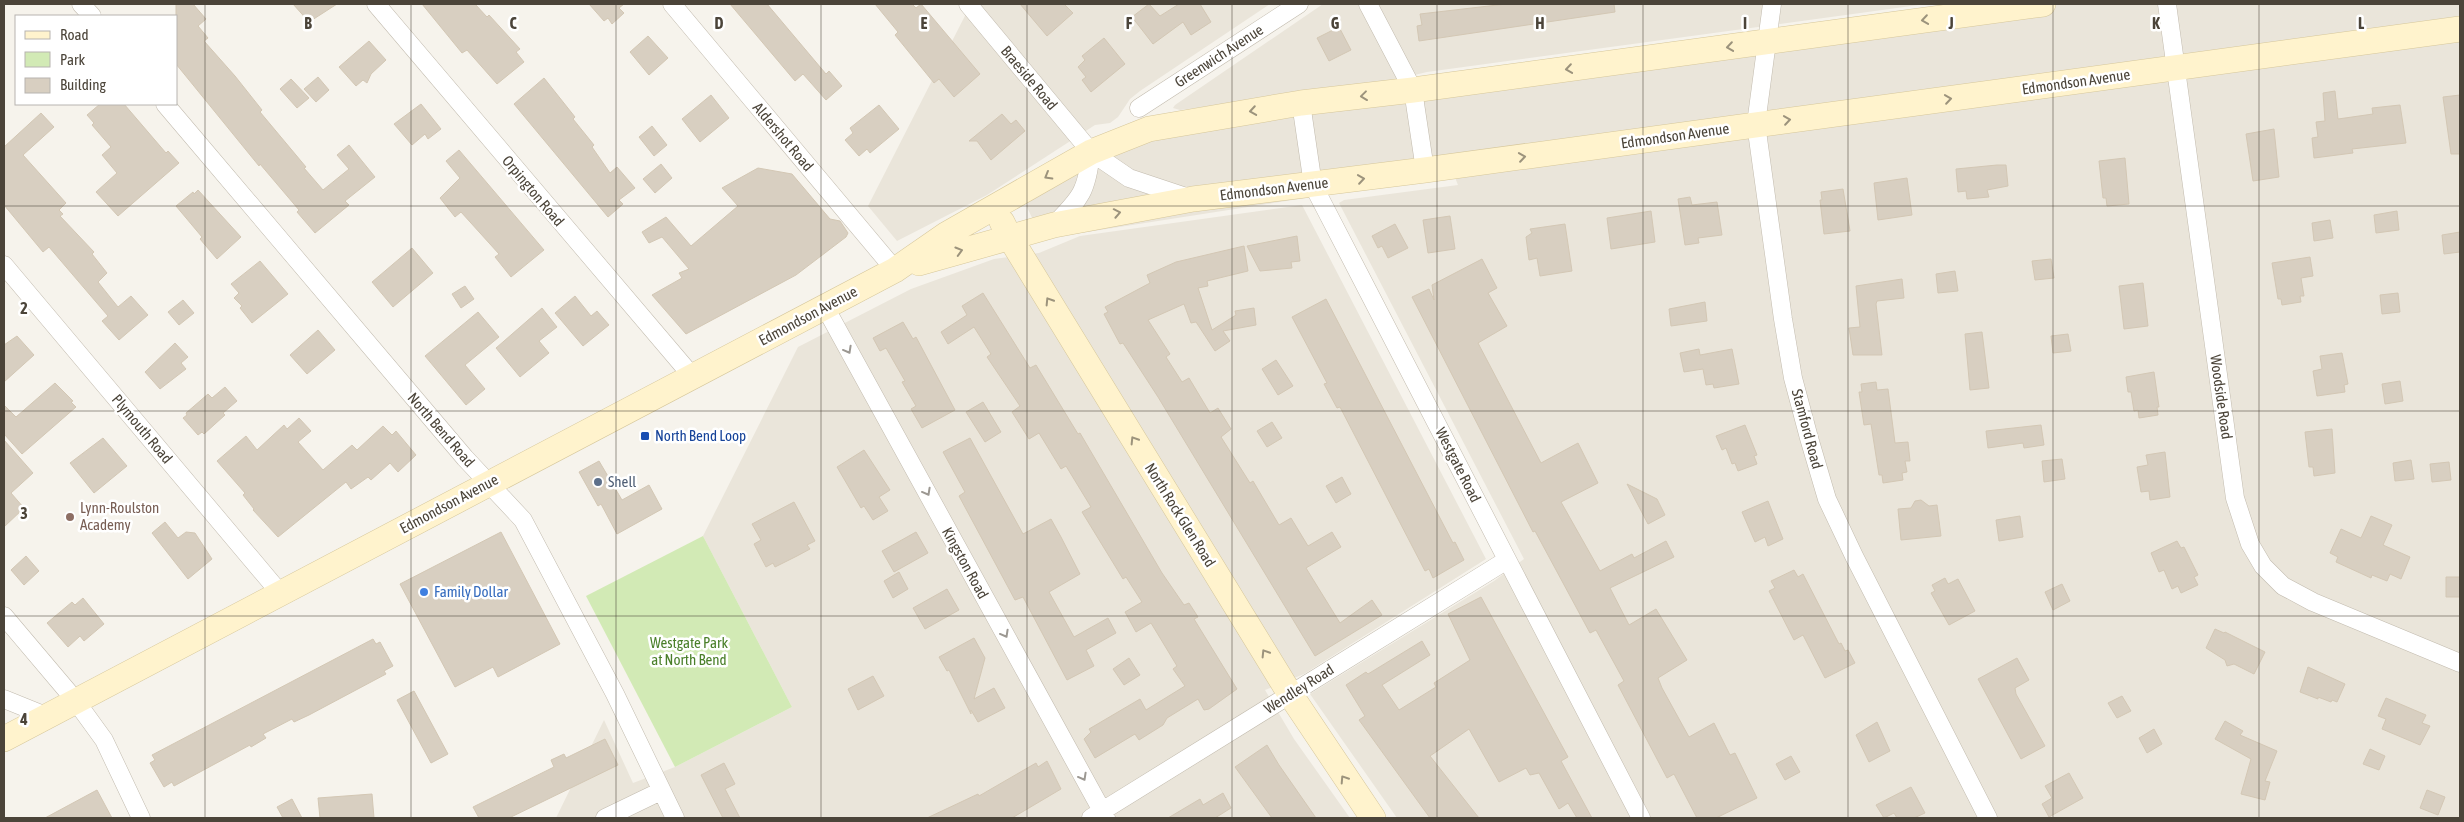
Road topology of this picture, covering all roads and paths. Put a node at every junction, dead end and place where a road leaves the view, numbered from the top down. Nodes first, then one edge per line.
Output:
1 (81, 4) edge
2 (376, 4) edge
3 (672, 4) edge
4 (968, 4) edge
5 (1299, 4) edge
6 (1368, 4) edge
7 (1772, 4) edge
8 (2043, 4) edge
9 (2167, 4) edge
10 (91, 15) edge
11 (2460, 29) edge
12 (1768, 42) junction
13 (2176, 69) junction
14 (1413, 90) junction
15 (1302, 103) junction
16 (166, 105) edge
17 (1139, 108) dead end
18 (1756, 124) junction
19 (1091, 152) junction
20 (1425, 170) junction
21 (1313, 185) junction
22 (1193, 199) junction
23 (996, 207) junction
24 (1054, 225) junction
25 (1009, 236) junction
26 (4, 264) edge
27 (895, 270) junction
28 (825, 307) junction
29 (692, 376) junction
30 (488, 483) junction
31 (1507, 560) junction
32 (280, 593) junction
33 (4, 616) edge
34 (2460, 663) edge
35 (1290, 694) junction
36 (4, 698) edge
37 (74, 700) junction
38 (46, 716) junction
39 (4, 739) edge
40 (661, 791) junction
41 (1100, 816) edge
42 (141, 818) edge
43 (605, 818) edge
44 (675, 818) edge
45 (1373, 818) edge
46 (1641, 818) edge
47 (1988, 818) edge

1 - 10 street
2 - 29 street, Orpington Road
3 - 27 street, Aldershot Road
4 - 19 street, Braeside Road
5 - 17 street, Greenwich Avenue
6 - 14 street
7 - 12 street, Stamford Road
8 -> 12 main road, Edmondson Avenue
9 - 13 street, Woodside Road
11 - 13 main road, Edmondson Avenue
12 -> 14 main road, Edmondson Avenue
12 - 18 street, Stamford Road
18 -> 13 main road, Edmondson Avenue
13 - 34 street, Woodside Road
14 -> 15 main road, Edmondson Avenue
14 - 20 street
15 -> 19 main road, Edmondson Avenue
15 - 21 street, Westgate Road
16 - 30 street, North Bend Road
20 -> 18 main road, Edmondson Avenue
18 - 47 street, Stamford Road
19 - 22 street, Braeside Road
19 -> 23 main road, Edmondson Avenue
19 - 24 street
21 -> 20 main road, Edmondson Avenue
21 - 22 main road, Edmondson Avenue
21 - 31 street, Westgate Road
24 -> 22 main road, Edmondson Avenue
23 - 25 main road, North Rock Glen Road
23 - 27 main road, Edmondson Avenue
24 - 25 main road, Edmondson Avenue
27 -> 25 main road, Edmondson Avenue
35 -> 25 main road, North Rock Glen Road
26 - 32 street, Plymouth Road
27 - 28 main road, Edmondson Avenue
28 - 29 main road, Edmondson Avenue
28 -> 41 street, Kingston Road
29 - 30 main road, Edmondson Avenue
30 - 32 main road, Edmondson Avenue
30 - 40 street, North Bend Road
31 - 35 street, Wendley Road
31 - 46 street, Westgate Road
32 - 37 main road, Edmondson Avenue
33 - 37 street
35 - 41 street, Wendley Road
45 -> 35 main road, North Rock Glen Road
36 - 38 street
37 - 38 main road, Edmondson Avenue
37 - 42 street
38 - 39 main road, Edmondson Avenue
40 - 43 street
40 - 44 street, North Bend Road

